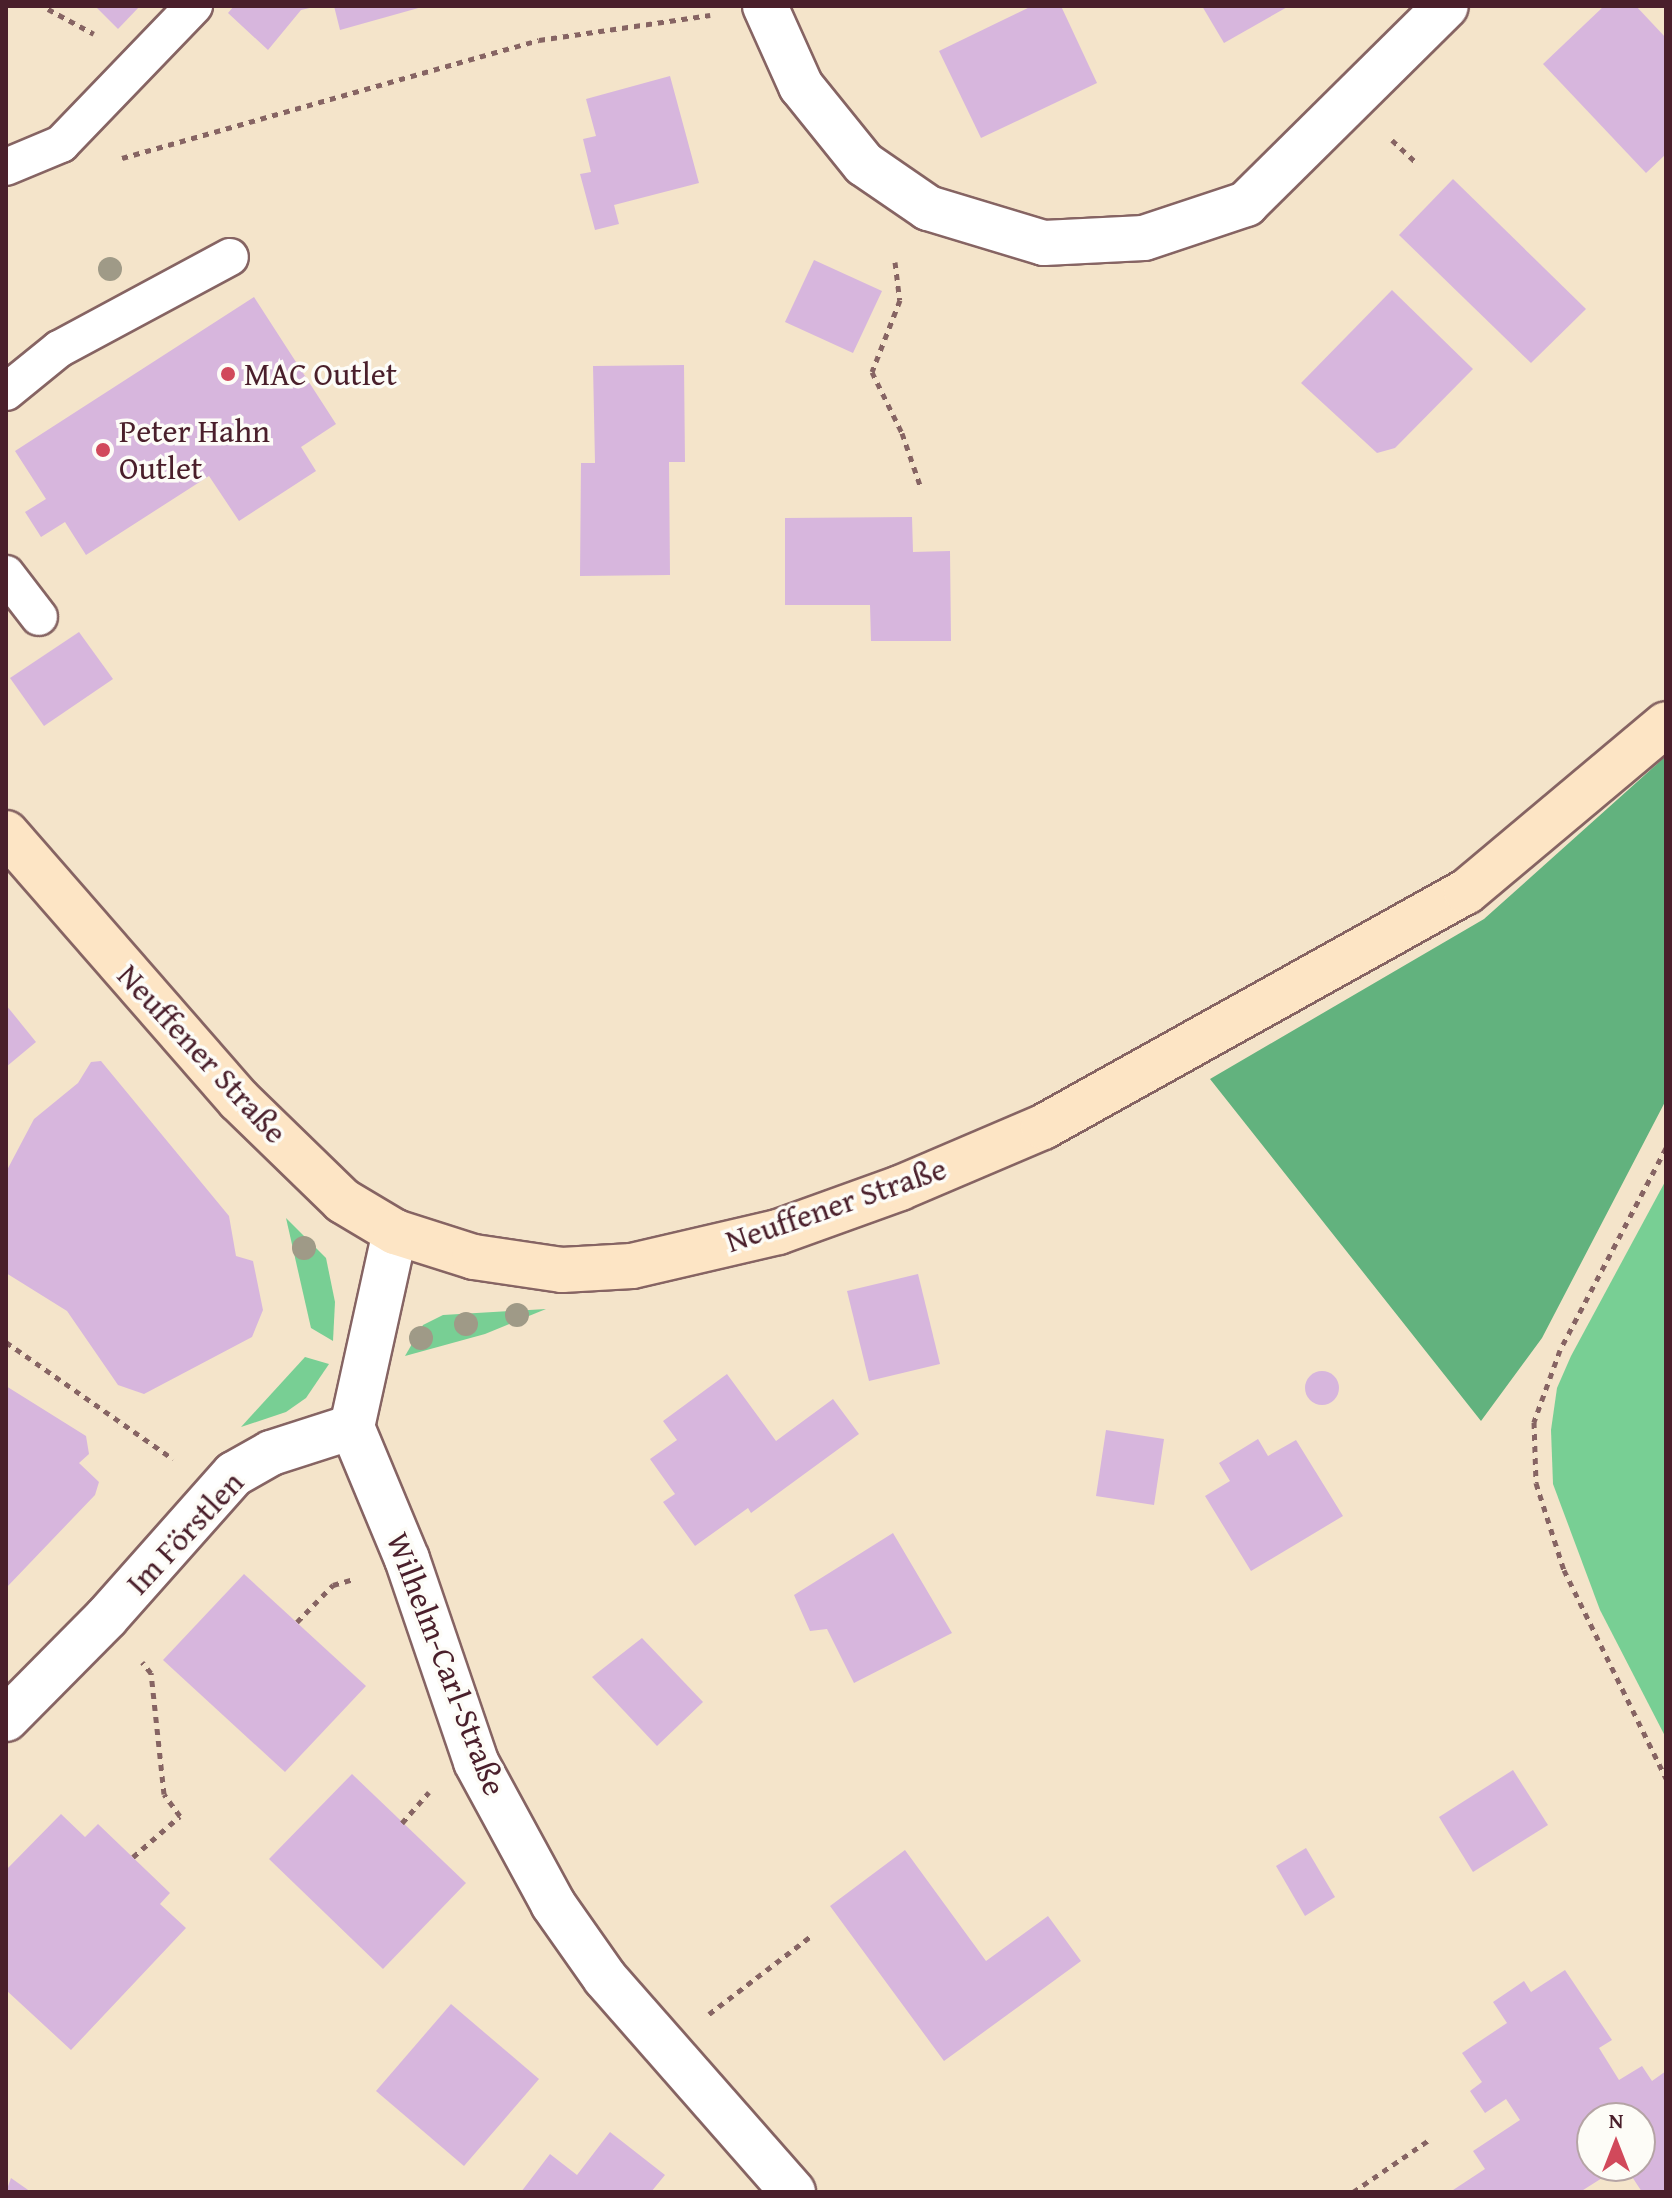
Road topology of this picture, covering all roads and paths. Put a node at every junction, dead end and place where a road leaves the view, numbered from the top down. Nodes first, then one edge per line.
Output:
1 (194, 6) edge
2 (765, 6) edge
3 (1446, 6) edge
4 (116, 160) dead end
5 (6, 167) edge
6 (230, 257) dead end
7 (895, 262) dead end
8 (6, 392) edge
9 (921, 488) dead end
10 (6, 574) edge
11 (39, 617) dead end
12 (1666, 724) edge
13 (6, 833) edge
14 (1666, 1148) edge
15 (395, 1232) junction
16 (6, 1342) edge
17 (352, 1427) junction
18 (183, 1466) dead end
19 (407, 1559) junction
20 (106, 1618) junction
21 (297, 1622) dead end
22 (6, 1719) edge
23 (1666, 1778) edge
24 (133, 1857) dead end
25 (811, 1936) dead end
26 (663, 2048) junction
27 (1429, 2140) dead end
28 (793, 2192) edge
29 (1353, 2192) edge

1 - 5 lane
2 - 3 street
2 - 4 path
6 - 8 lane
7 - 9 path
10 - 11 lane
12 - 15 main road, Neuffener Straße
13 - 15 main road, Neuffener Straße
14 - 23 path
15 - 17 street
16 - 18 path
17 - 19 street, Wilhelm-Carl-Straße
17 - 20 street, Im Förstlen
19 - 21 path
19 - 26 street, Wilhelm-Carl-Straße
20 - 22 street, Im Förstlen
20 - 24 path
25 - 26 path
26 - 28 street, Wilhelm-Carl-Straße
27 - 29 path

